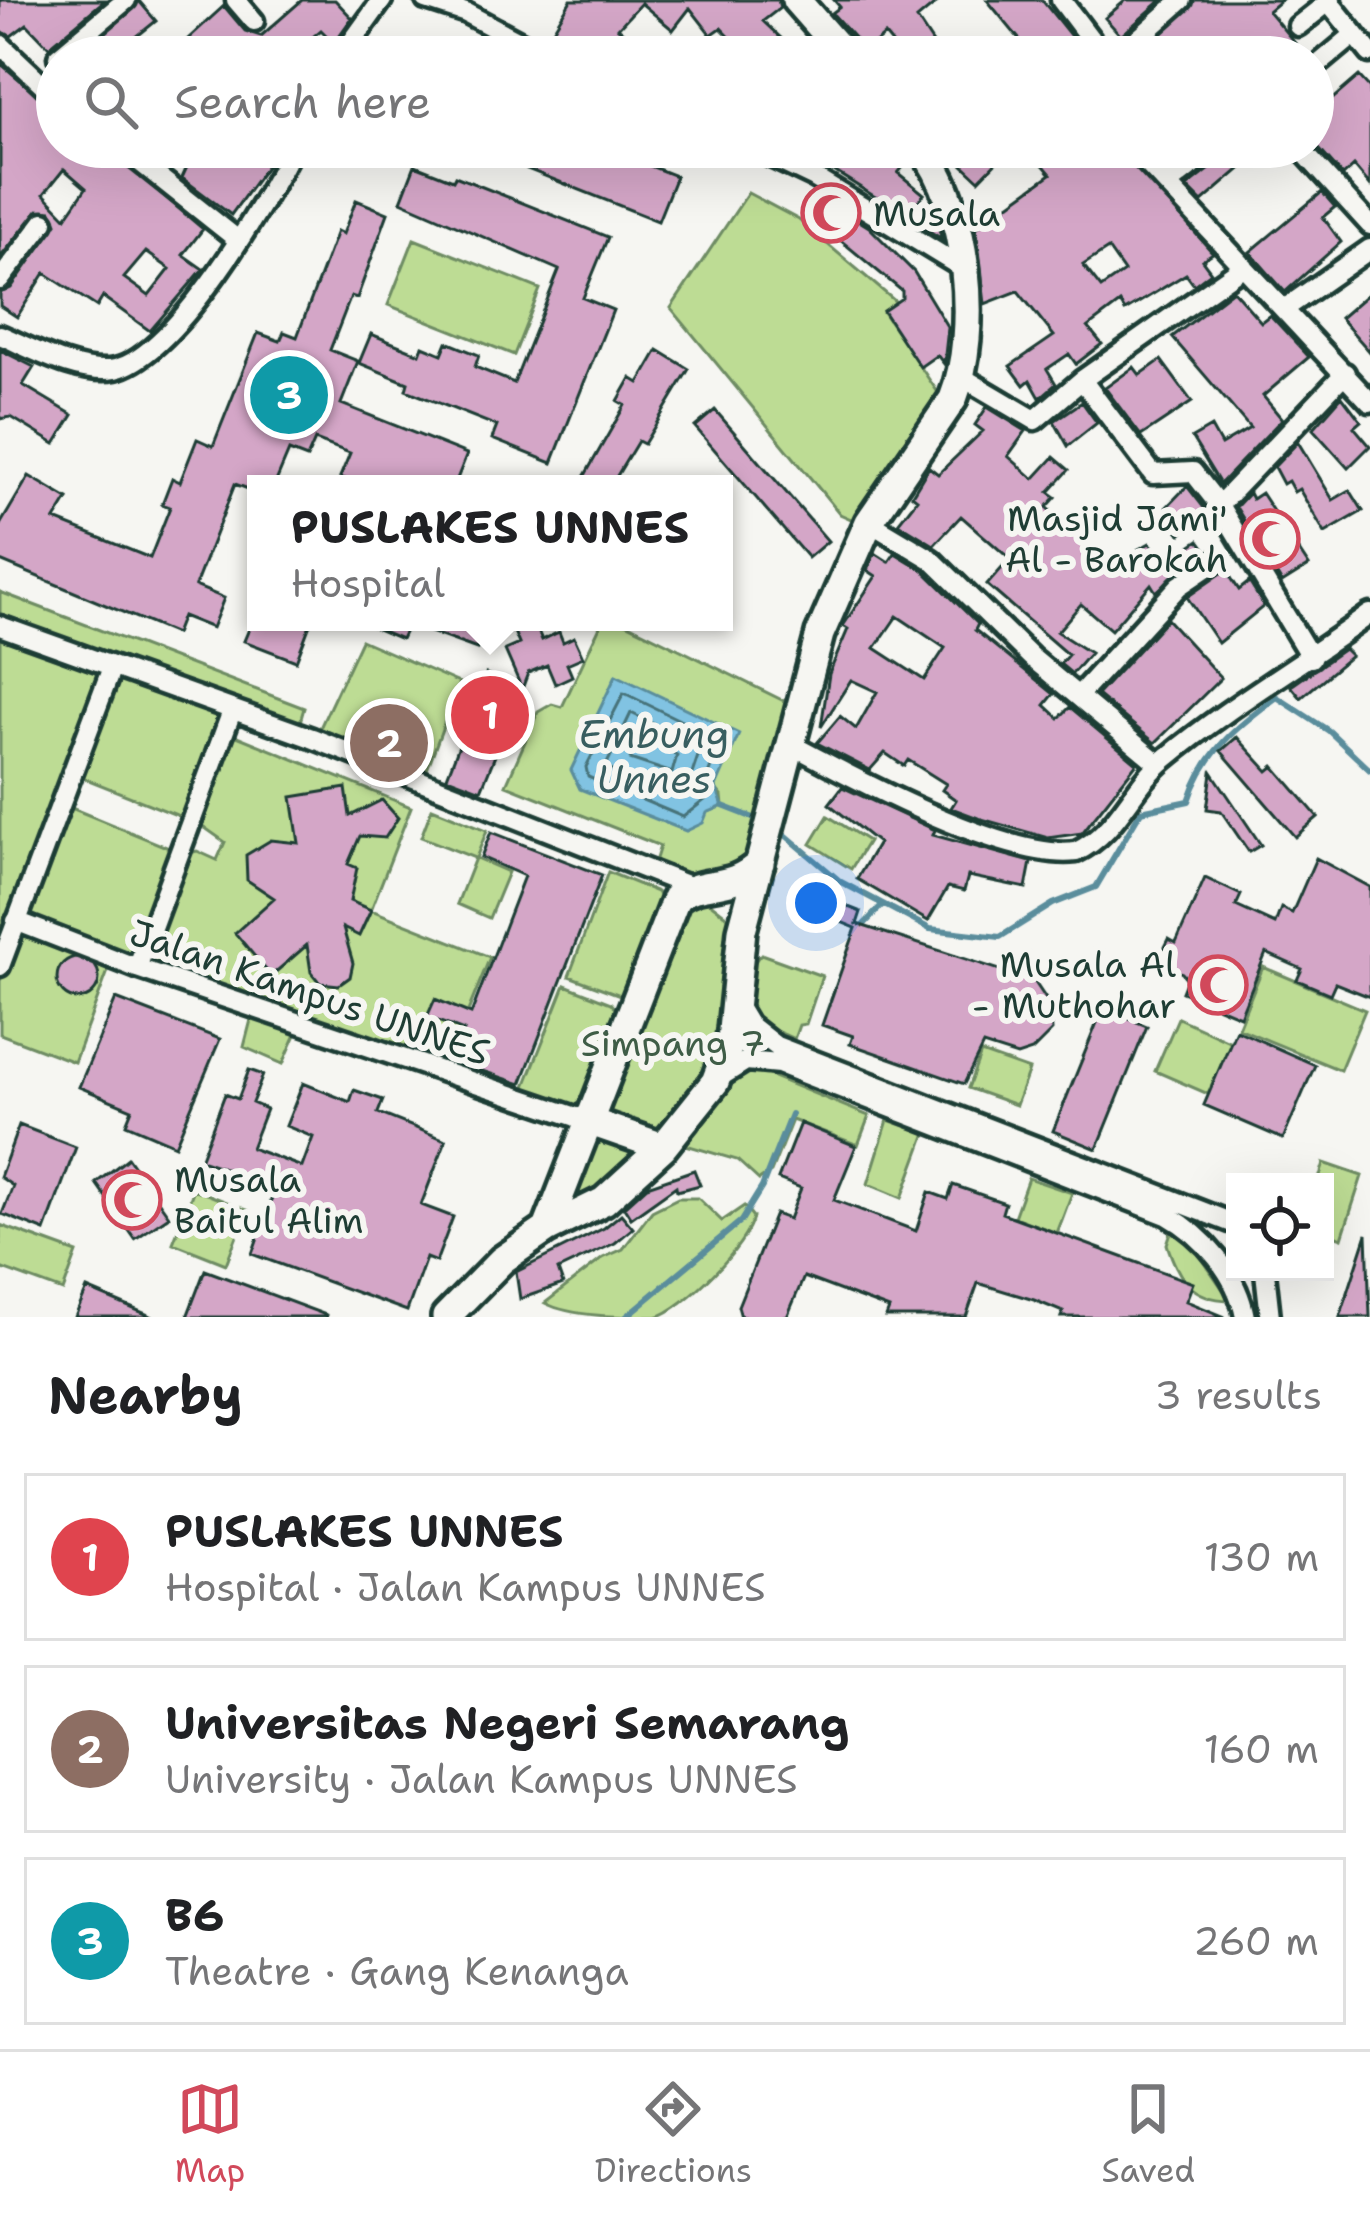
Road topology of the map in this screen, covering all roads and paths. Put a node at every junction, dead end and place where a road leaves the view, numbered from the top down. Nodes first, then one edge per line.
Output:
1 (126, 0) edge
2 (236, 0) edge
3 (382, 0) edge
4 (426, 0) edge
5 (796, 0) edge
6 (1061, 0) edge
7 (1182, 0) edge
8 (1330, 1) edge
9 (254, 21) dead end
10 (1298, 26) dead end
11 (1355, 34) junction
12 (82, 36) edge
13 (356, 36) edge
14 (509, 36) edge
15 (828, 36) edge
16 (1088, 36) edge
17 (1142, 36) edge
18 (0, 44) edge
19 (1334, 52) edge
20 (1370, 53) edge
21 (36, 75) edge
22 (32, 79) junction
23 (36, 82) edge
24 (147, 168) edge
25 (281, 168) edge
26 (795, 168) edge
27 (934, 168) edge
28 (1155, 168) edge
29 (1188, 168) edge
30 (1318, 168) edge
31 (1170, 182) junction
32 (44, 222) dead end
33 (1370, 225) edge
34 (238, 240) junction
35 (1370, 249) edge
36 (1244, 266) junction
37 (961, 267) junction
38 (0, 280) edge
39 (1287, 307) junction
40 (0, 334) edge
41 (1346, 373) junction
42 (962, 377) junction
43 (1082, 380) junction
44 (1370, 402) edge
45 (1220, 505) junction
46 (869, 522) junction
47 (1216, 562) dead end
48 (1370, 614) edge
49 (0, 626) edge
50 (1311, 658) junction
51 (111, 670) junction
52 (1079, 695) junction
53 (232, 711) junction
54 (794, 746) junction
55 (1159, 764) junction
56 (696, 888) junction
57 (742, 890) junction
58 (16, 921) junction
59 (742, 930) junction
60 (0, 966) edge
61 (136, 968) junction
62 (736, 1004) junction
63 (715, 1082) junction
64 (936, 1113) junction
65 (585, 1120) junction
66 (663, 1147) junction
67 (1226, 1220) edge
68 (547, 1228) junction
69 (1226, 1258) edge
70 (1233, 1281) edge
71 (1266, 1281) edge
72 (446, 1317) edge
73 (1245, 1317) edge
74 (1270, 1317) edge

1 - 12 street
2 - 9 street
3 - 13 street
4 - 14 street
5 - 15 main road
6 - 16 street
7 - 17 street
8 - 10 street
8 - 11 street
11 - 19 street
11 - 20 street
18 - 22 street
21 - 22 street
22 - 23 street
24 - 34 street
25 - 34 street
26 - 37 street
27 - 37 main road
28 - 31 street
29 - 31 street
30 - 33 street
31 - 36 street
32 - 38 street
34 - 40 street
35 - 39 street
36 - 39 street
36 - 43 street
37 - 42 main road
39 - 41 street
41 - 44 street
41 - 45 street
42 - 43 street
42 - 46 main road
43 - 45 street
45 - 50 street
46 - 52 street
46 - 54 main road
47 - 52 street
48 - 50 street
49 - 51 street
50 - 55 street
51 - 53 street
51 - 58 street
52 - 55 street
53 - 56 street
53 - 61 street
54 - 55 street
54 - 57 main road
56 - 57 main road
56 - 59 main road
56 - 65 main road
57 - 59 main road
58 - 60 street
58 - 61 street, Jalan Kampus UNNES
59 - 62 main road
61 - 65 street, Jalan Kampus UNNES
62 - 63 main road
62 - 64 street
63 - 64 street
63 - 66 main road
64 - 67 street
64 - 69 street
65 - 66 main road
65 - 68 main road
66 - 68 main road
68 - 72 main road
70 - 73 street
71 - 74 street

